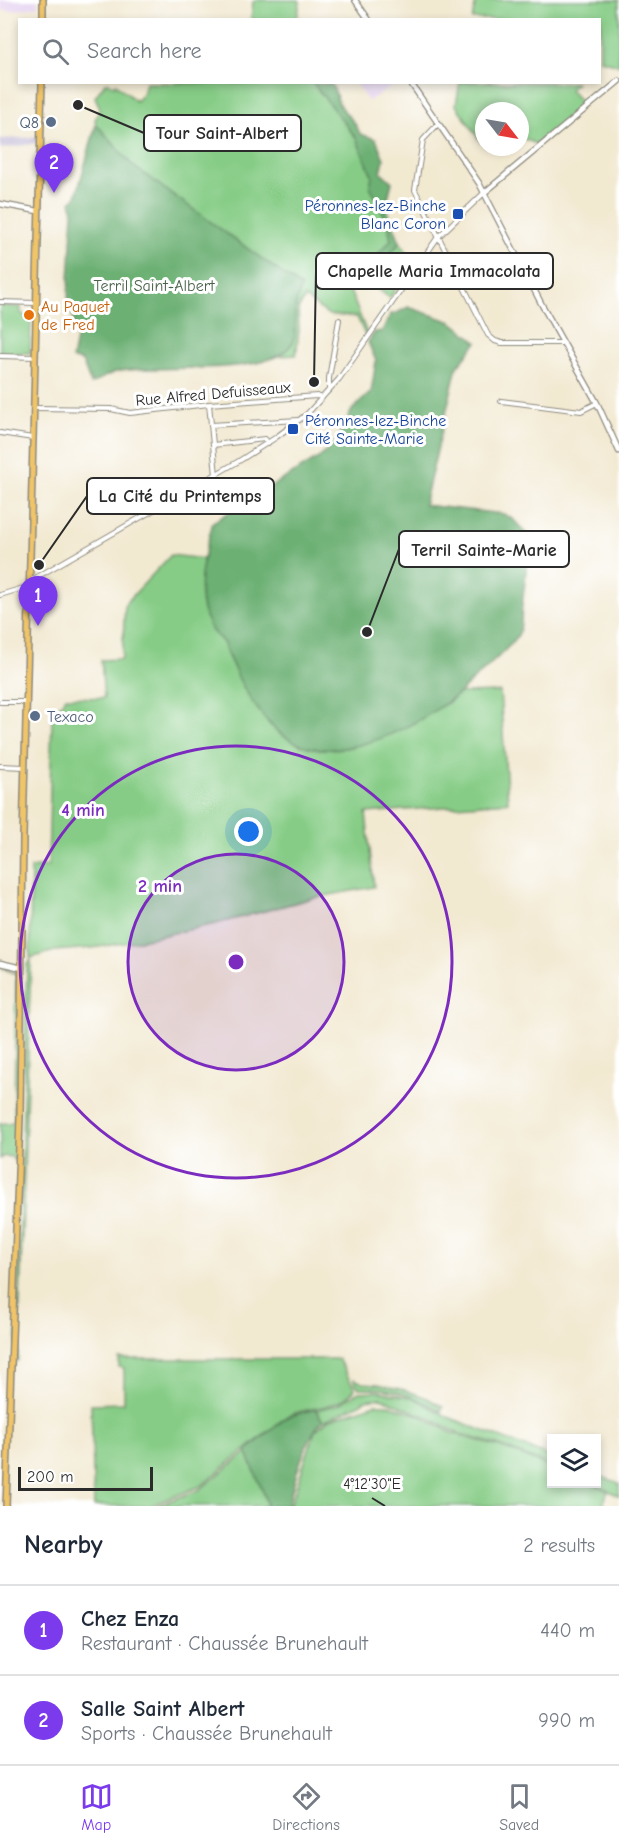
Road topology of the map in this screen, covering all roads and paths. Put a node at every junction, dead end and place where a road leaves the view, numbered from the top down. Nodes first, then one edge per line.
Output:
1 (44, 0) edge
2 (355, 0) edge
3 (43, 18) edge
4 (368, 18) edge
5 (619, 81) edge
6 (42, 84) edge
7 (411, 84) edge
8 (438, 124) junction
9 (484, 194) junction
10 (0, 204) edge
11 (38, 211) junction
12 (438, 237) junction
13 (0, 302) edge
14 (36, 303) junction
15 (339, 320) dead end
16 (563, 343) junction
17 (0, 356) edge
18 (35, 357) junction
19 (329, 391) junction
20 (322, 398) junction
21 (501, 401) dead end
22 (597, 403) junction
23 (209, 404) junction
24 (33, 408) junction
25 (300, 420) junction
26 (212, 425) junction
27 (0, 433) edge
28 (33, 438) junction
29 (268, 443) junction
30 (213, 445) junction
31 (619, 451) edge
32 (216, 475) junction
33 (30, 584) junction
34 (0, 595) edge
35 (0, 702) edge
36 (27, 702) junction
37 (0, 766) edge
38 (26, 767) junction
39 (0, 963) edge
40 (22, 966) junction
41 (6, 1506) edge

1 - 3 main road
2 - 4 street
5 - 9 street
6 - 11 main road
7 - 8 street
8 - 9 street
8 - 12 street
9 - 12 street
9 - 16 street
10 - 11 street
11 - 14 main road
12 - 16 street
12 - 19 street
13 - 14 street
14 - 18 main road
15 - 19 street
16 - 22 street
17 - 18 street
18 - 24 main road
19 - 20 street
20 - 23 street, Rue Alfred Defuisseaux
20 - 25 street
21 - 22 street
22 - 31 street
23 - 24 street, Rue Alfred Defuisseaux
23 - 26 street
24 - 28 main road
25 - 26 street
25 - 29 street
26 - 30 street
27 - 28 street
28 - 33 main road
29 - 30 street
29 - 32 street
30 - 32 street
32 - 33 street
33 - 34 street
33 - 36 main road
35 - 36 street
36 - 38 main road
37 - 38 street
38 - 40 main road
39 - 40 street
40 - 41 main road

